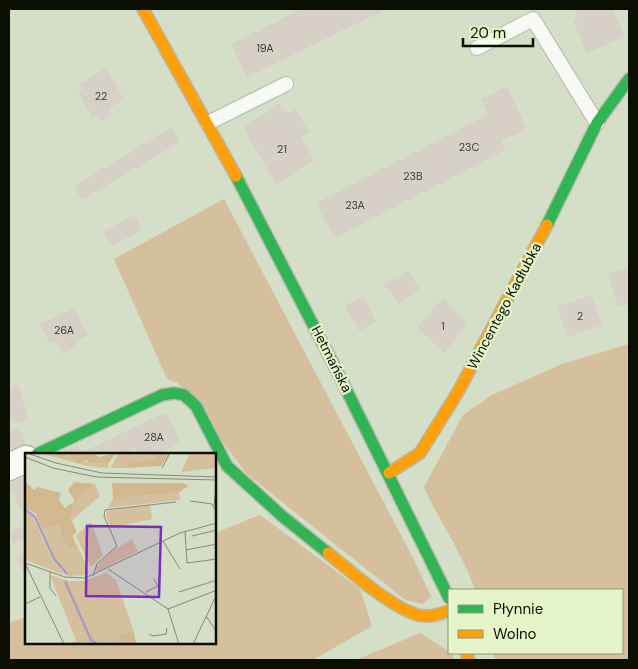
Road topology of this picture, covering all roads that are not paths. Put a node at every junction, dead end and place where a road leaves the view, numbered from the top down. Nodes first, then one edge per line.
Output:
1 (143, 9) edge
2 (477, 48) dead end
3 (629, 79) edge
4 (286, 84) dead end
5 (208, 123) junction
6 (597, 123) junction
7 (39, 453) edge
8 (25, 459) edge
9 (9, 467) edge
10 (390, 473) junction
11 (448, 596) edge
12 (448, 611) edge

1 - 5 street, Hetmańska
2 - 6 lane
3 - 6 street, Wincentego Kadłubka
4 - 5 lane
5 - 10 street, Hetmańska
6 - 10 street, Wincentego Kadłubka
7 - 12 street
8 - 9 street
10 - 11 street, Hetmańska

